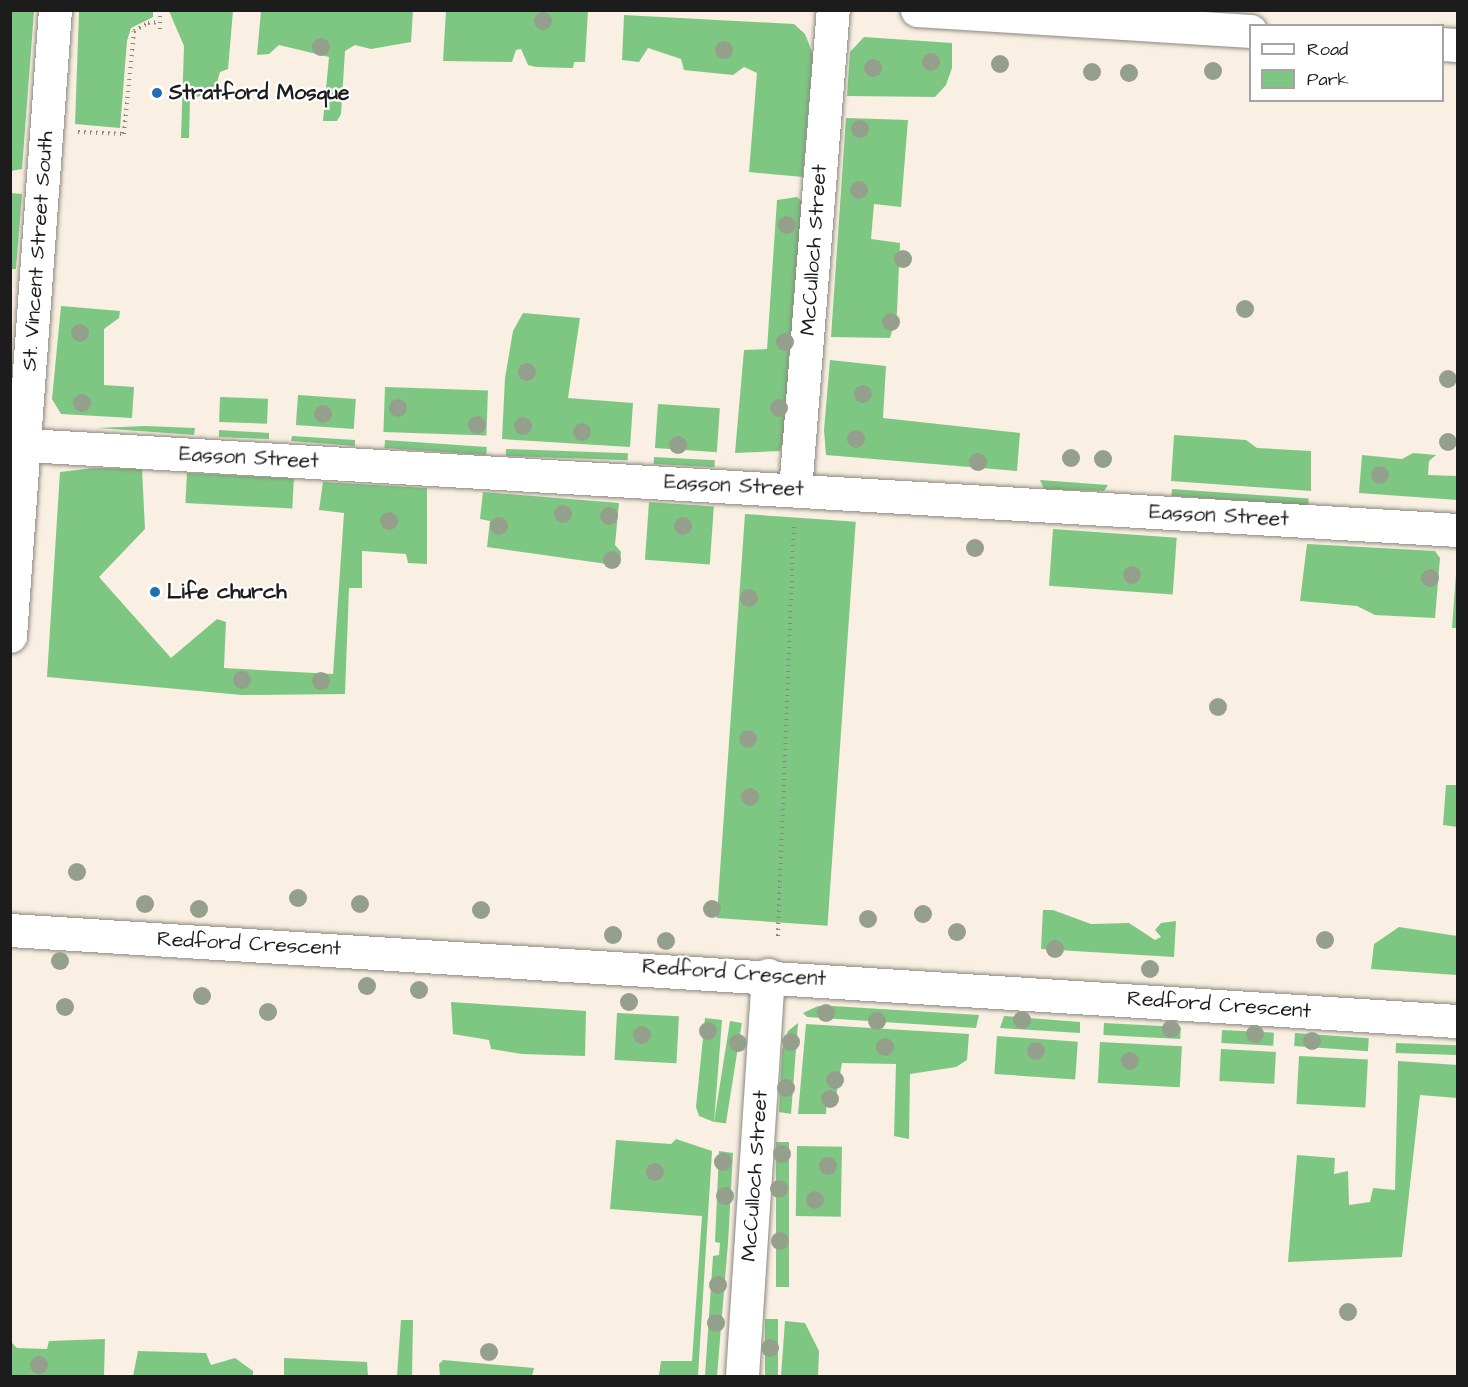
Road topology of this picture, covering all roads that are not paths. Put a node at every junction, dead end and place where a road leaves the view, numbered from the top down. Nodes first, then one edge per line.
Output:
1 (55, 10) edge
2 (832, 10) edge
3 (917, 10) edge
4 (1249, 31) edge
5 (17, 444) edge
6 (795, 489) junction
7 (1458, 530) edge
8 (10, 636) edge
9 (10, 930) edge
10 (768, 975) junction
11 (1458, 1021) edge
12 (742, 1377) edge

1 - 5 street, St. Vincent Street South
2 - 6 street, McCulloch Street
3 - 4 street
5 - 6 street, Easson Street
5 - 8 street, St. Vincent Street South
6 - 7 street, Easson Street
9 - 10 street, Redford Crescent
10 - 11 street, Redford Crescent
10 - 12 street, McCulloch Street

